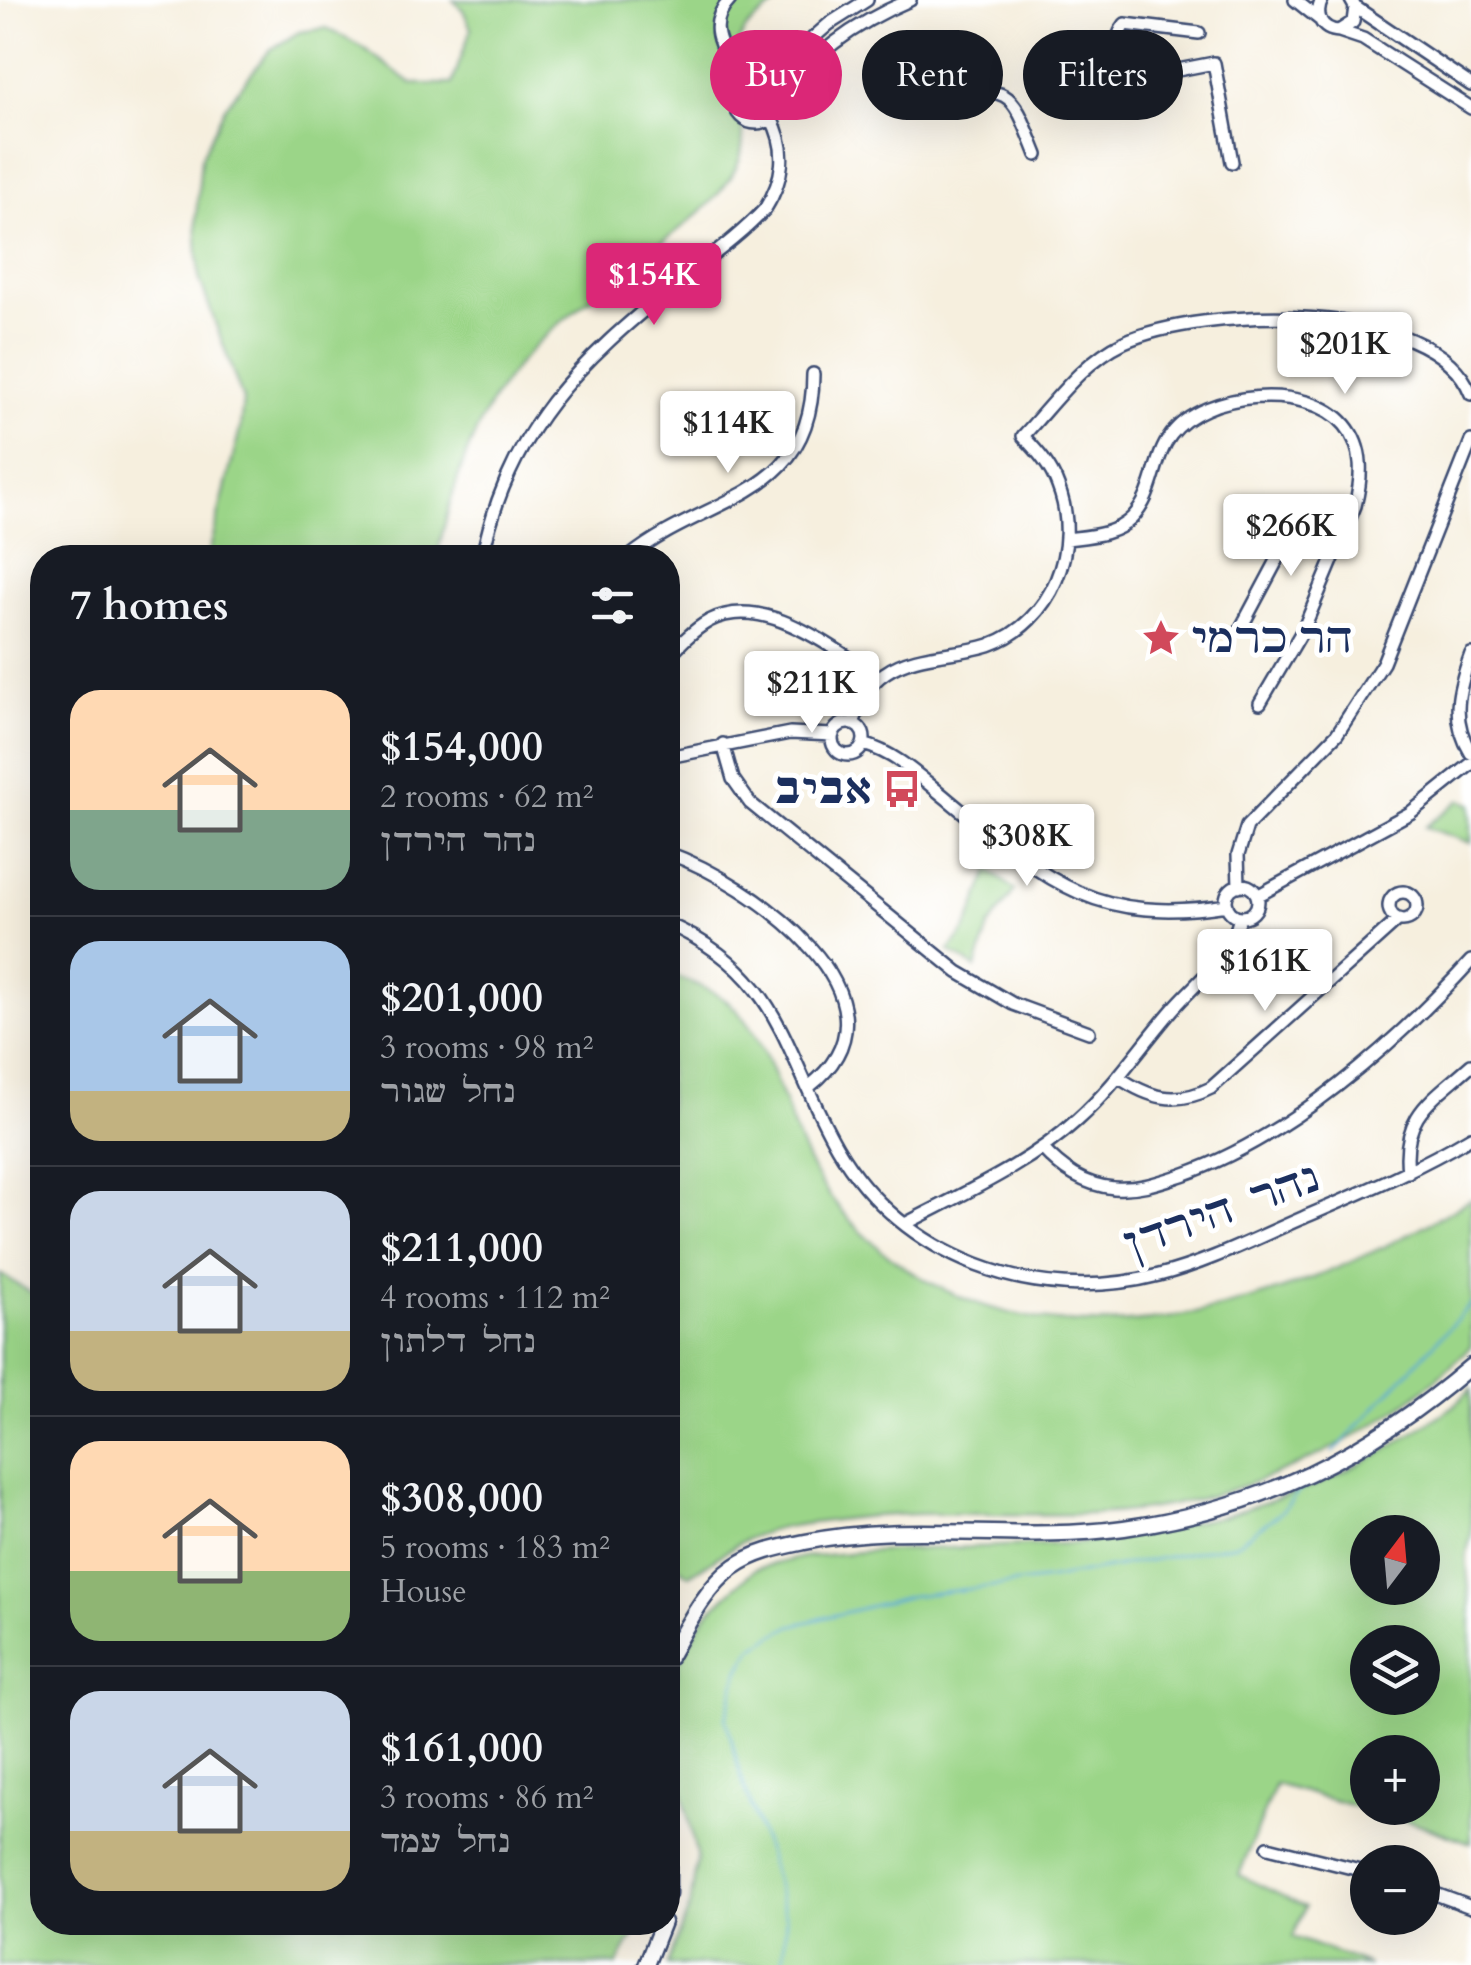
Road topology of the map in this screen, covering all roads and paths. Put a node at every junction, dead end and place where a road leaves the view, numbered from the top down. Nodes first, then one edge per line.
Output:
1 (730, 0) edge
2 (867, 0) edge
3 (910, 0) edge
4 (1295, 0) edge
5 (1322, 0) edge
6 (1353, 4) edge
7 (1320, 20) junction
8 (716, 30) edge
9 (821, 30) edge
10 (1339, 30) junction
11 (1200, 33) dead end
12 (842, 37) edge
13 (1471, 85) edge
14 (1003, 95) edge
15 (1471, 108) edge
16 (772, 120) edge
17 (1037, 155) dead end
18 (1232, 162) dead end
19 (813, 374) dead end
20 (1471, 394) edge
21 (1471, 441) edge
22 (1344, 536) junction
23 (1067, 539) junction
24 (485, 545) edge
25 (648, 545) edge
26 (1242, 626) dead end
27 (680, 646) edge
28 (1471, 654) edge
29 (880, 677) junction
30 (1260, 704) dead end
31 (853, 724) junction
32 (833, 735) junction
33 (723, 744) junction
34 (864, 744) junction
35 (1471, 753) edge
36 (680, 754) edge
37 (1471, 764) edge
38 (680, 857) edge
39 (1239, 886) junction
40 (1257, 896) junction
41 (1227, 904) junction
42 (1240, 917) junction
43 (1400, 919) dead end
44 (680, 931) edge
45 (1471, 961) edge
46 (1089, 1032) dead end
47 (1471, 1065) edge
48 (1118, 1077) junction
49 (810, 1086) junction
50 (1471, 1137) edge
51 (1042, 1148) junction
52 (1408, 1172) junction
53 (906, 1224) junction
54 (1471, 1366) edge
55 (680, 1638) edge
56 (1268, 1848) dead end
57 (1350, 1868) edge
58 (1440, 1896) edge
59 (1471, 1908) edge
60 (661, 1935) edge
61 (646, 1965) edge

1 - 8 street
2 - 9 street
3 - 12 street
4 - 7 street
5 - 7 street
6 - 10 street
6 - 13 street
7 - 10 street
10 - 15 street
11 - 18 street
14 - 17 street
16 - 24 street
19 - 25 street
20 - 23 street
21 - 39 street
22 - 23 street
22 - 26 street
22 - 30 street
23 - 29 street
27 - 29 street
28 - 35 street
29 - 31 street
31 - 32 street
31 - 34 street
32 - 33 street
32 - 34 street
33 - 36 street
33 - 46 street
34 - 41 street
37 - 40 street
38 - 49 street
39 - 40 street
39 - 41 street
40 - 42 street
41 - 42 street
42 - 48 street
43 - 48 street
44 - 49 street, נהר הירדן
45 - 51 street
47 - 52 street
48 - 51 street
49 - 53 street, נהר הירדן
50 - 52 street, נהר הירדן
51 - 53 street
52 - 53 street, נהר הירדן
54 - 55 main road
56 - 57 street
58 - 59 street
60 - 61 main road

